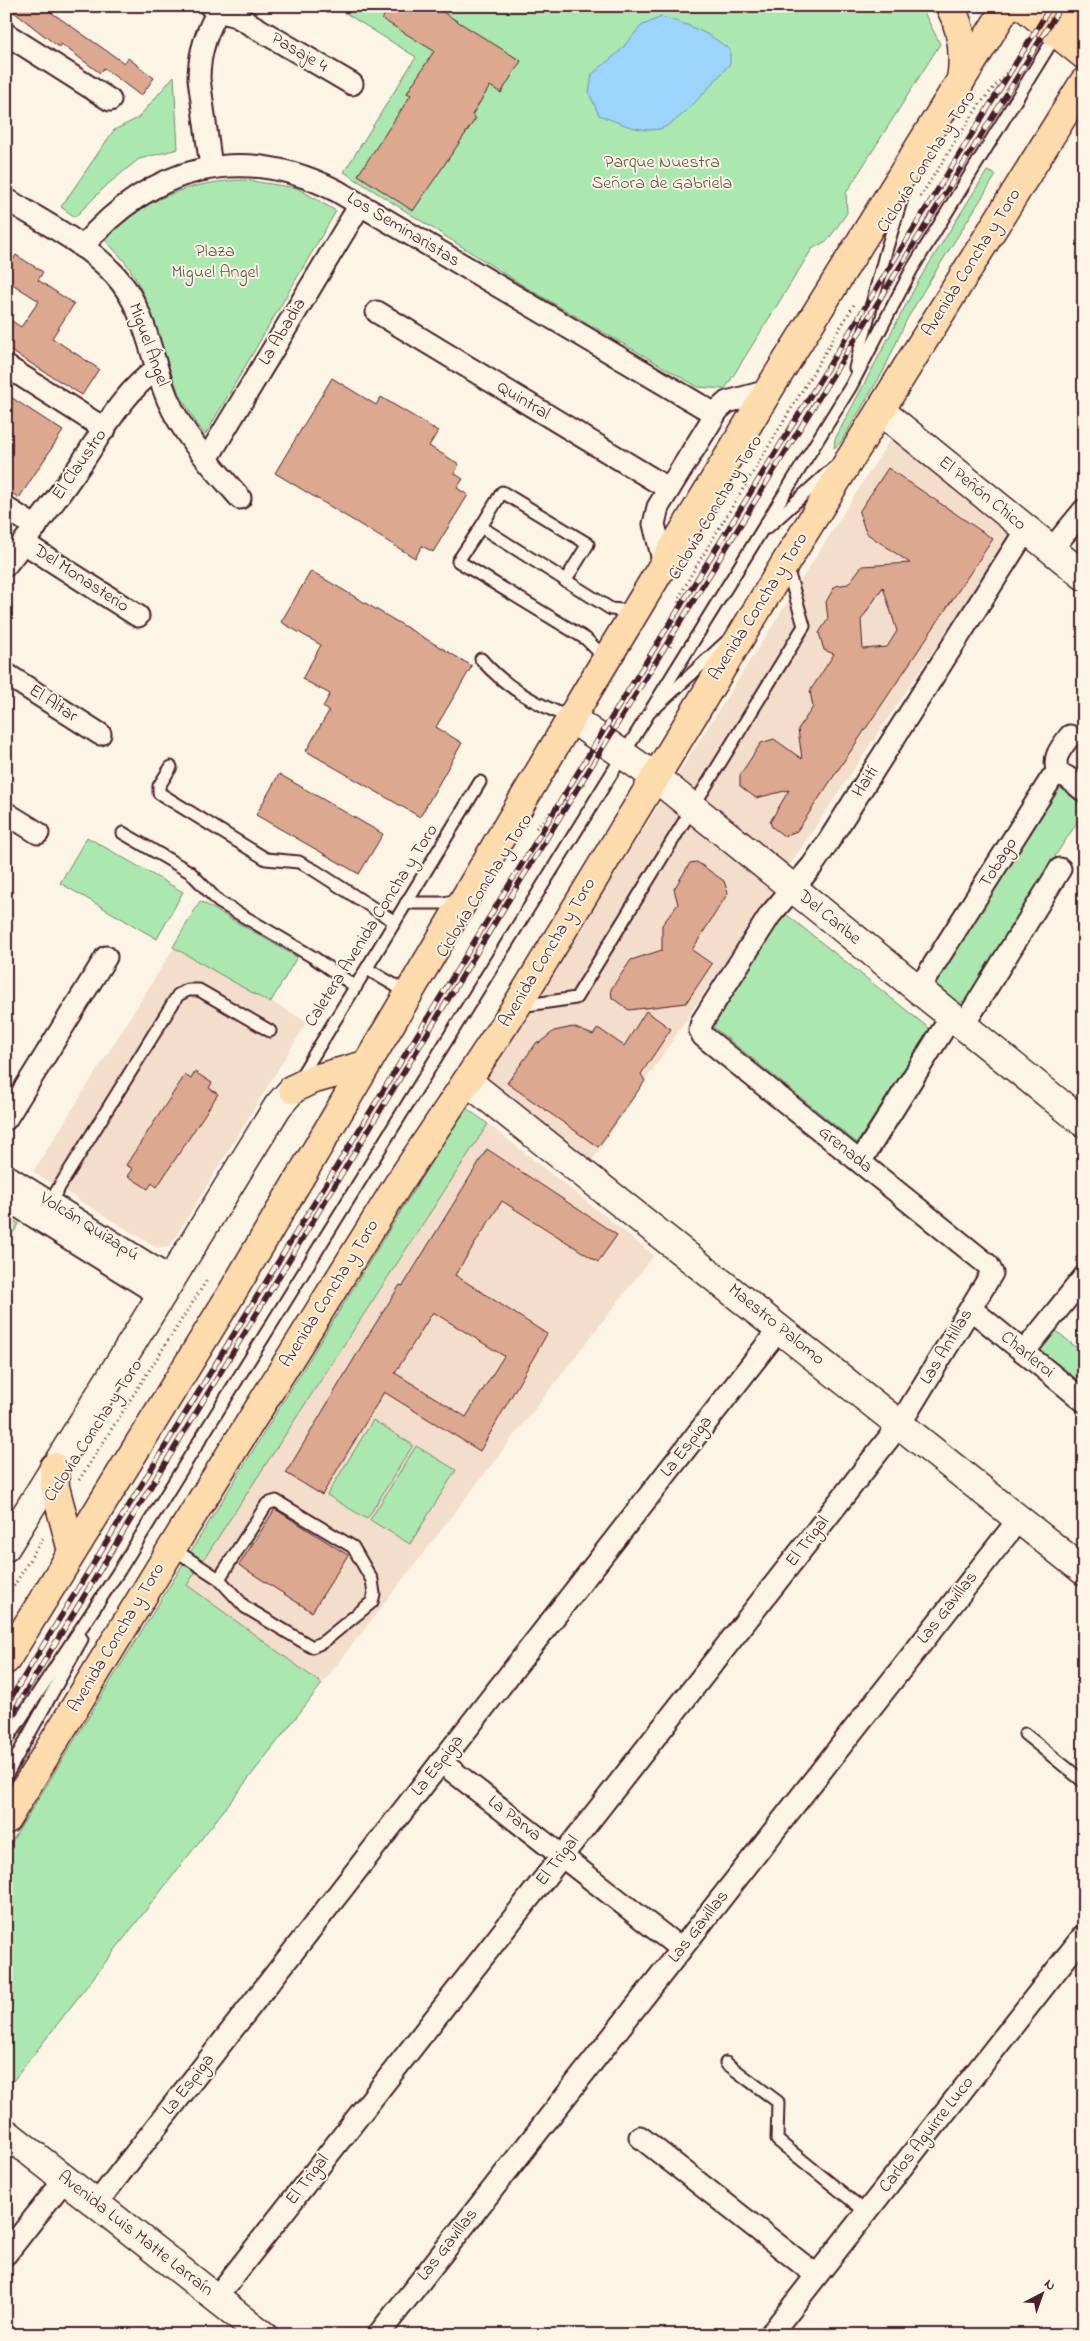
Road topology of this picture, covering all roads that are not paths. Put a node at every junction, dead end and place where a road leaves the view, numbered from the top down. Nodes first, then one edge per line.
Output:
1 (950, 6) edge
2 (1006, 6) edge
3 (216, 8) edge
4 (1059, 15) edge
5 (6, 34) edge
6 (1084, 55) edge
7 (961, 80) junction
8 (1084, 82) edge
9 (352, 84) dead end
10 (110, 100) dead end
11 (915, 154) junction
12 (211, 167) junction
13 (6, 199) edge
14 (360, 204) junction
15 (82, 247) junction
16 (377, 312) dead end
17 (6, 366) edge
18 (157, 368) junction
19 (851, 386) junction
20 (768, 392) junction
21 (881, 411) junction
22 (715, 414) junction
23 (105, 429) junction
24 (863, 440) junction
25 (207, 460) junction
26 (669, 489) junction
27 (240, 498) dead end
28 (6, 508) edge
29 (1084, 510) edge
30 (481, 527) junction
31 (1026, 530) junction
32 (30, 535) junction
33 (755, 540) junction
34 (1051, 550) junction
35 (786, 562) junction
36 (664, 564) junction
37 (6, 565) edge
38 (1084, 576) edge
39 (566, 581) junction
40 (636, 610) junction
41 (138, 616) dead end
42 (751, 619) junction
43 (482, 660) dead end
44 (602, 667) junction
45 (6, 674) edge
46 (571, 718) junction
47 (644, 719) junction
48 (100, 734) dead end
49 (1070, 736) dead end
50 (622, 754) junction
51 (171, 766) dead end
52 (1058, 774) junction
53 (655, 777) junction
54 (480, 782) dead end
55 (1084, 791) edge
56 (693, 808) junction
57 (6, 813) edge
58 (38, 833) dead end
59 (123, 833) dead end
60 (1060, 869) dead end
61 (792, 888) junction
62 (466, 900) junction
63 (406, 903) junction
64 (395, 922) junction
65 (106, 957) dead end
66 (367, 969) junction
67 (356, 987) junction
68 (918, 990) junction
69 (408, 993) junction
70 (516, 1007) junction
71 (957, 1021) junction
72 (700, 1030) joint
73 (270, 1031) dead end
74 (366, 1065) junction
75 (467, 1081) junction
76 (293, 1088) junction
77 (6, 1119) edge
78 (1084, 1123) edge
79 (860, 1162) junction
80 (6, 1175) edge
81 (6, 1200) edge
82 (50, 1202) junction
83 (992, 1270) joint
84 (1084, 1277) edge
85 (166, 1287) junction
86 (970, 1309) junction
87 (780, 1328) junction
88 (1024, 1352) junction
89 (1084, 1401) edge
90 (900, 1424) junction
91 (54, 1467) junction
92 (1019, 1519) junction
93 (6, 1547) edge
94 (172, 1548) junction
95 (72, 1552) junction
96 (119, 1571) junction
97 (1084, 1571) edge
98 (219, 1579) junction
99 (6, 1660) edge
100 (1025, 1734) dead end
101 (6, 1741) edge
102 (441, 1762) junction
103 (6, 1776) edge
104 (1084, 1782) edge
105 (6, 1820) edge
106 (562, 1856) junction
107 (1084, 1935) edge
108 (681, 1949) junction
109 (726, 2063) dead end
110 (6, 2133) edge
111 (640, 2138) dead end
112 (65, 2179) junction
113 (96, 2204) junction
114 (866, 2212) junction
115 (6, 2254) edge
116 (816, 2276) junction
117 (216, 2298) junction
118 (263, 2335) edge
119 (378, 2335) edge
120 (770, 2335) edge

1 - 7 main road
2 - 7 main road
3 - 9 street, Pasaje 4
3 - 12 street
4 - 6 main road
4 - 19 lane
5 - 10 street
7 - 11 main road
8 - 21 main road, Avenida Concha y Toro
11 - 19 lane
11 - 20 main road
12 - 14 street, Los Seminaristas
12 - 15 street, Los Seminaristas
13 - 15 street, Miguel Ángel
14 - 22 street, Los Seminaristas
14 - 25 street, La Abadia
15 - 18 street, Miguel Ángel
16 - 26 street, Quintral
17 - 23 street
18 - 23 street, El Claustro
18 - 25 street, Miguel Ángel
19 - 33 lane
20 - 22 street
20 - 36 main road
21 - 24 main road, Avenida Concha y Toro
21 - 31 street, El Peñón Chico
22 - 26 street
23 - 32 street, El Claustro
24 - 33 lane
24 - 35 main road, Avenida Concha y Toro
25 - 27 street, Miguel Ángel
26 - 36 street
28 - 32 street, Del Monasterio
29 - 34 street
30 - 39 lane
30 - 39 lane
30 - 44 lane
31 - 34 street, El Peñón Chico
31 - 61 street, Haití
32 - 37 street, El Claustro
32 - 41 street, Del Monasterio
33 - 47 lane
34 - 38 street, El Peñón Chico
35 - 42 main road, Avenida Concha y Toro
35 - 56 lane
36 - 40 main road
39 - 40 lane
40 - 44 main road
42 - 47 lane
42 - 53 main road, Avenida Concha y Toro
43 - 46 lane
44 - 46 main road
45 - 48 street, El Altar
46 - 50 street, Del Caribe
46 - 62 main road
47 - 50 lane
49 - 52 street
50 - 53 street, Del Caribe
50 - 96 lane
51 - 64 lane
52 - 55 street
52 - 68 street, Tobago
53 - 56 street, Del Caribe
53 - 70 main road, Avenida Concha y Toro
54 - 63 lane, Caletera Avenida Concha y Toro
56 - 61 street, Del Caribe
56 - 70 lane
57 - 58 street
59 - 67 lane
60 - 71 street
61 - 68 street, Del Caribe
61 - 72 street, Haití
62 - 63 lane
62 - 69 main road
63 - 64 lane, Caletera Avenida Concha y Toro
64 - 66 lane, Caletera Avenida Concha y Toro
65 - 77 street
66 - 67 lane, Caletera Avenida Concha y Toro
66 - 69 lane
67 - 76 lane, Caletera Avenida Concha y Toro
68 - 71 street, Del Caribe
69 - 74 main road
70 - 75 main road, Avenida Concha y Toro
71 - 78 street, Del Caribe
71 - 79 street
72 - 79 street, Grenada
73 - 82 lane
74 - 76 main road
74 - 95 main road
75 - 87 street, Maestro Palomo
75 - 94 main road, Avenida Concha y Toro
76 - 85 street
79 - 83 street, Grenada
80 - 82 street, Volcán Quizapú
81 - 85 street, Volcán Quizapú
82 - 85 street, Volcán Quizapú
83 - 86 street, Las Antillas
84 - 88 street
85 - 91 street
86 - 88 street, Charleroi
86 - 90 street, Las Antillas
87 - 90 street, Maestro Palomo
87 - 102 street, La Espiga
88 - 89 street, Charleroi
90 - 92 street, Maestro Palomo
90 - 106 street, El Trigal
91 - 93 street
91 - 95 main road
92 - 97 street, Maestro Palomo
92 - 108 street, Las Gavillas
94 - 98 lane
94 - 105 main road, Avenida Concha y Toro
95 - 99 main road
96 - 101 lane
96 - 103 lane
98 - 98 lane
100 - 104 lane
102 - 106 street, La Parva
102 - 113 street, La Espiga
106 - 108 street, La Parva
106 - 117 street, El Trigal
107 - 114 street, Carlos Aguirre Luco
108 - 119 street, Las Gavillas
109 - 114 lane
110 - 112 street, Avenida Luis Matte Larraín
111 - 116 street
112 - 113 street, Avenida Luis Matte Larraín
112 - 115 street
113 - 117 street, Avenida Luis Matte Larraín
114 - 116 street, Carlos Aguirre Luco
116 - 120 street, Carlos Aguirre Luco
117 - 118 street, Avenida Luis Matte Larraín

